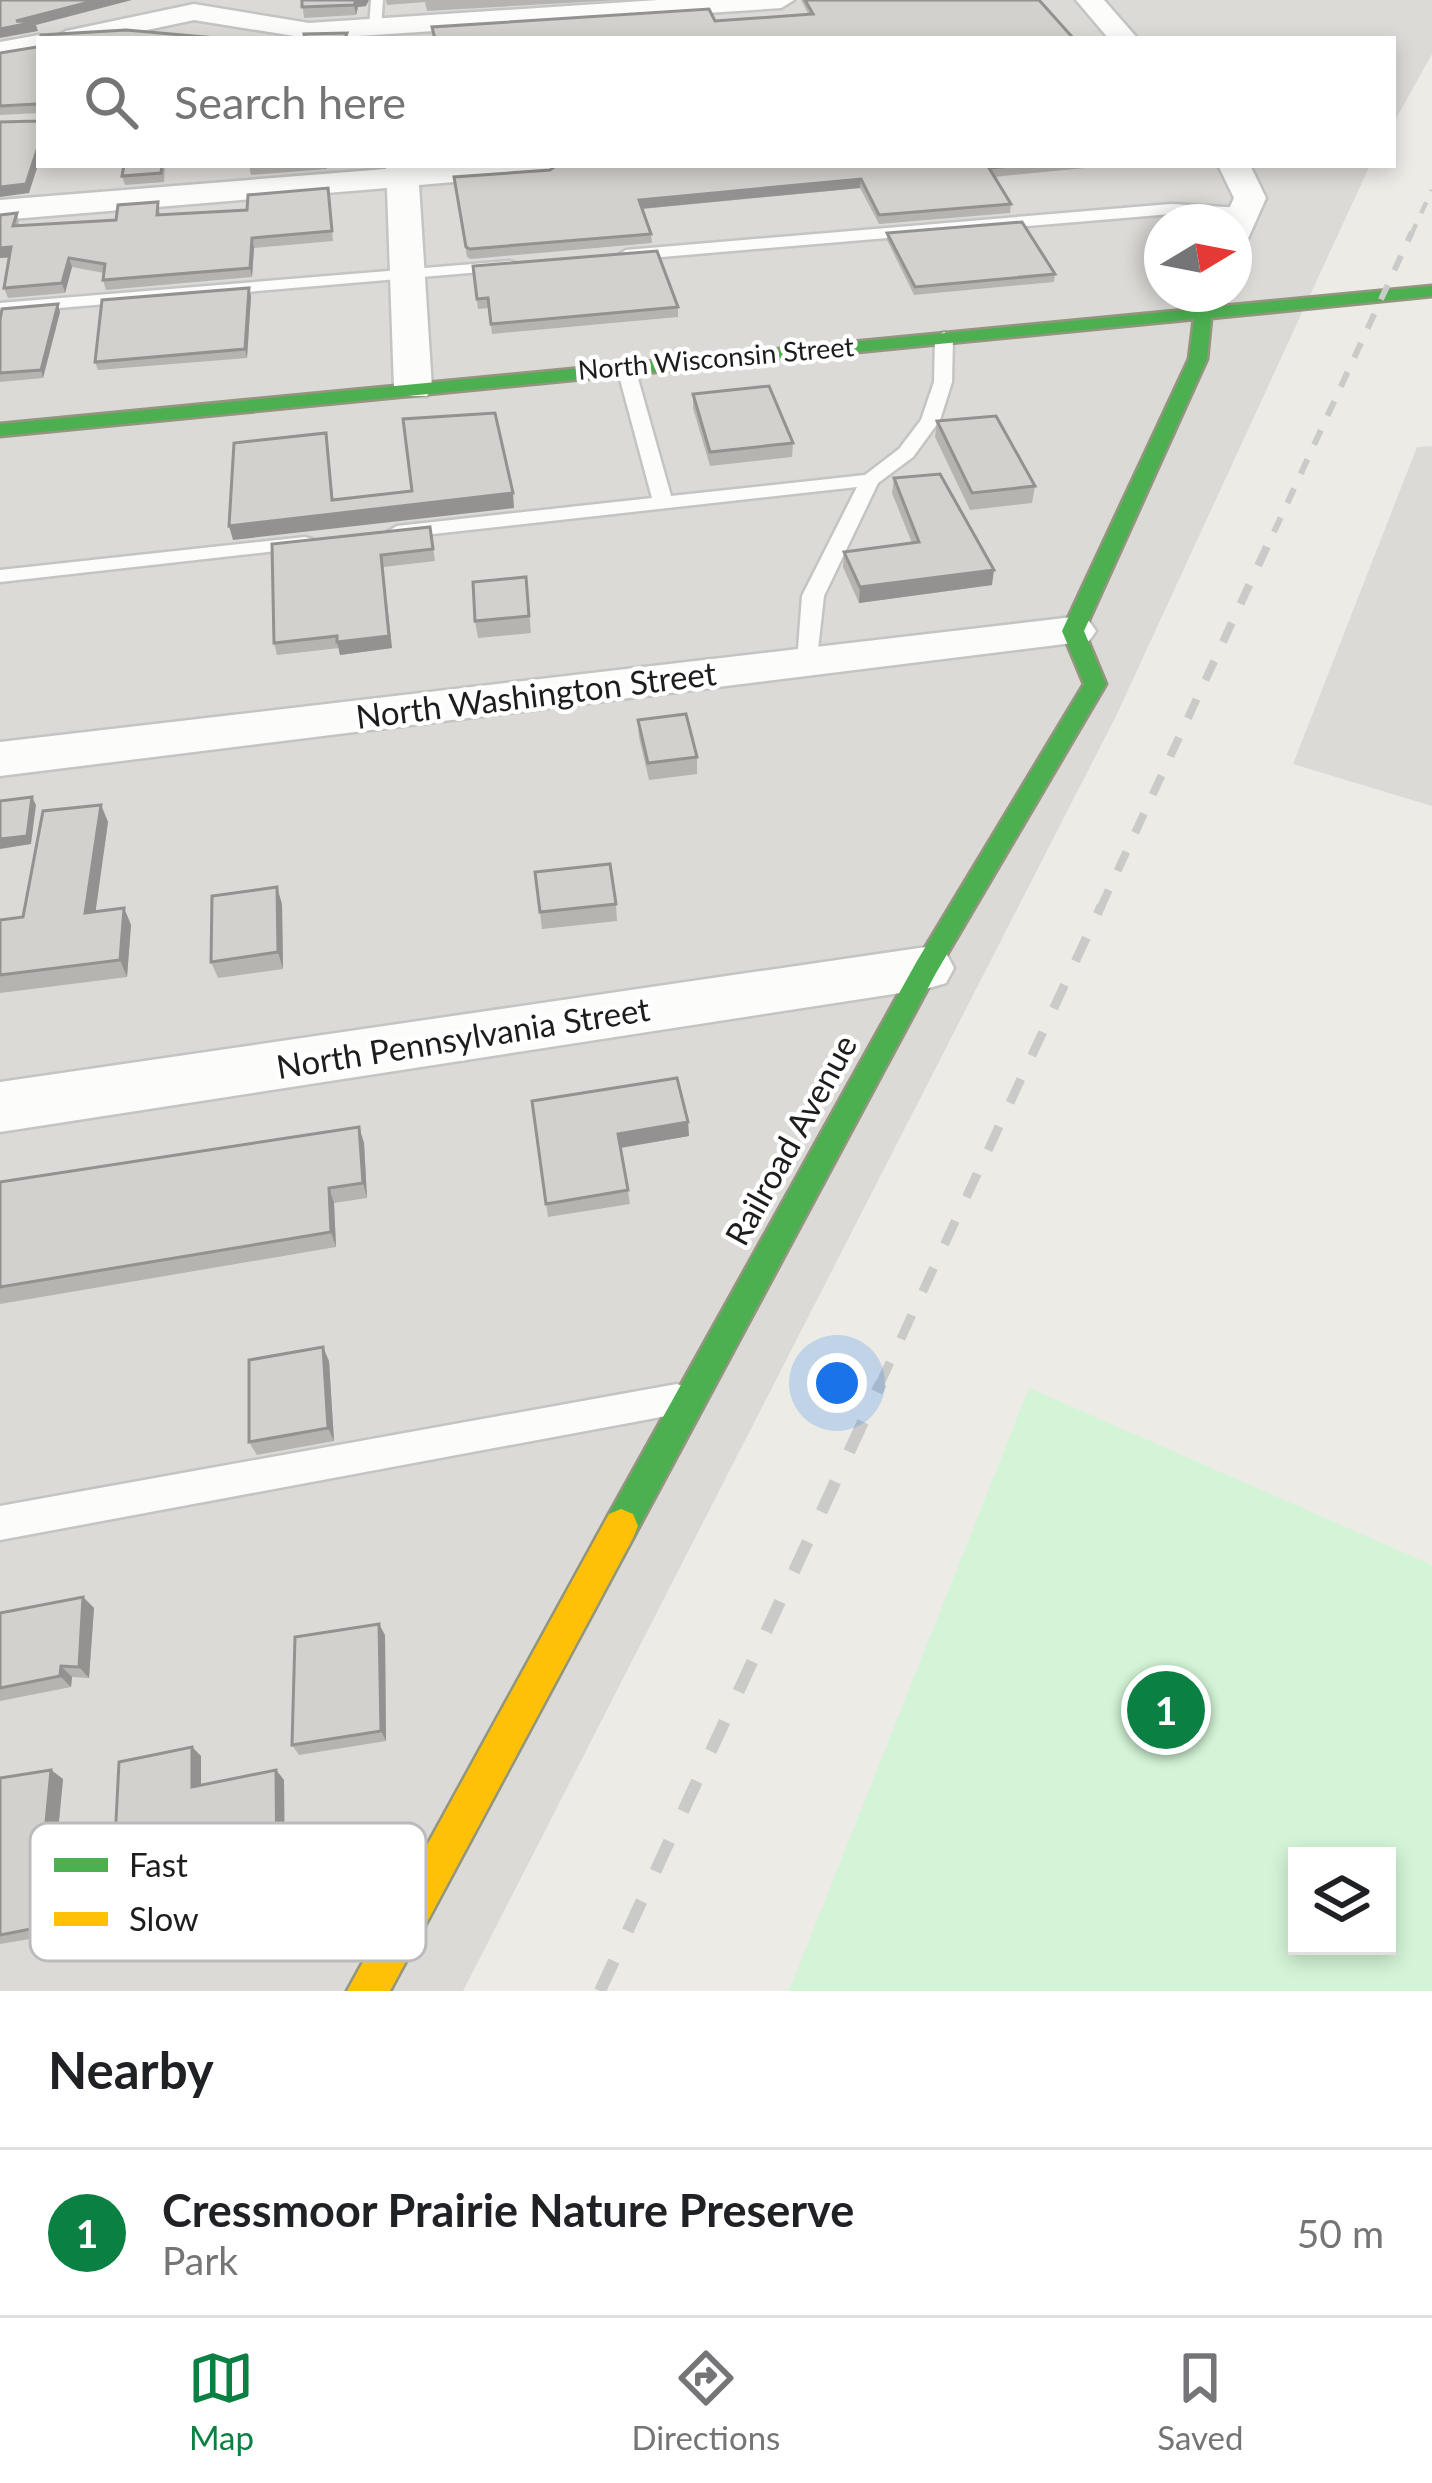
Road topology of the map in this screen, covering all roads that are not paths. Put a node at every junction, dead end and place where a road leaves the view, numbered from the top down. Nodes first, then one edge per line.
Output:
1 (224, 0) edge
2 (1089, 0) edge
3 (765, 1) edge
4 (194, 12) junction
5 (386, 24) edge
6 (80, 36) edge
7 (1121, 36) edge
8 (36, 44) edge
9 (0, 50) edge
10 (476, 168) edge
11 (1235, 168) edge
12 (403, 171) edge
13 (1247, 204) edge
14 (0, 210) edge
15 (1144, 211) edge
16 (617, 256) edge
17 (524, 265) edge
18 (407, 275) junction
19 (1432, 291) edge
20 (1252, 301) edge
21 (0, 308) edge
22 (1144, 311) edge
23 (1205, 312) edge
24 (944, 337) junction
25 (626, 368) junction
26 (413, 388) junction
27 (0, 430) edge
28 (870, 481) junction
29 (663, 503) junction
30 (365, 536) edge
31 (319, 541) edge
32 (0, 576) edge
33 (1072, 631) junction
34 (808, 662) junction
35 (0, 759) edge
36 (926, 968) junction
37 (0, 1107) edge
38 (692, 1396) junction
39 (0, 1523) edge
40 (426, 1884) edge
41 (384, 1961) edge
42 (368, 1991) edge

1 - 4 street
2 - 7 street
3 - 5 street
4 - 5 street
4 - 6 street
8 - 9 street
10 - 12 street
11 - 13 street
12 - 14 street
12 - 18 street
15 - 16 lane
17 - 18 lane
18 - 21 lane
18 - 26 street
19 - 20 street, North Wisconsin Street
22 - 24 street, North Wisconsin Street
23 - 33 street
24 - 25 street, North Wisconsin Street
24 - 28 lane
25 - 26 street, North Wisconsin Street
25 - 29 lane
26 - 27 street, North Wisconsin Street
28 - 29 lane
28 - 34 lane
29 - 30 lane
31 - 32 lane
33 - 34 street, North Washington Street
33 - 36 street, Railroad Avenue
34 - 35 street, North Washington Street
36 - 37 street, North Pennsylvania Street
36 - 38 street, Railroad Avenue
38 - 39 lane
38 - 40 street, Railroad Avenue
41 - 42 street, Railroad Avenue

